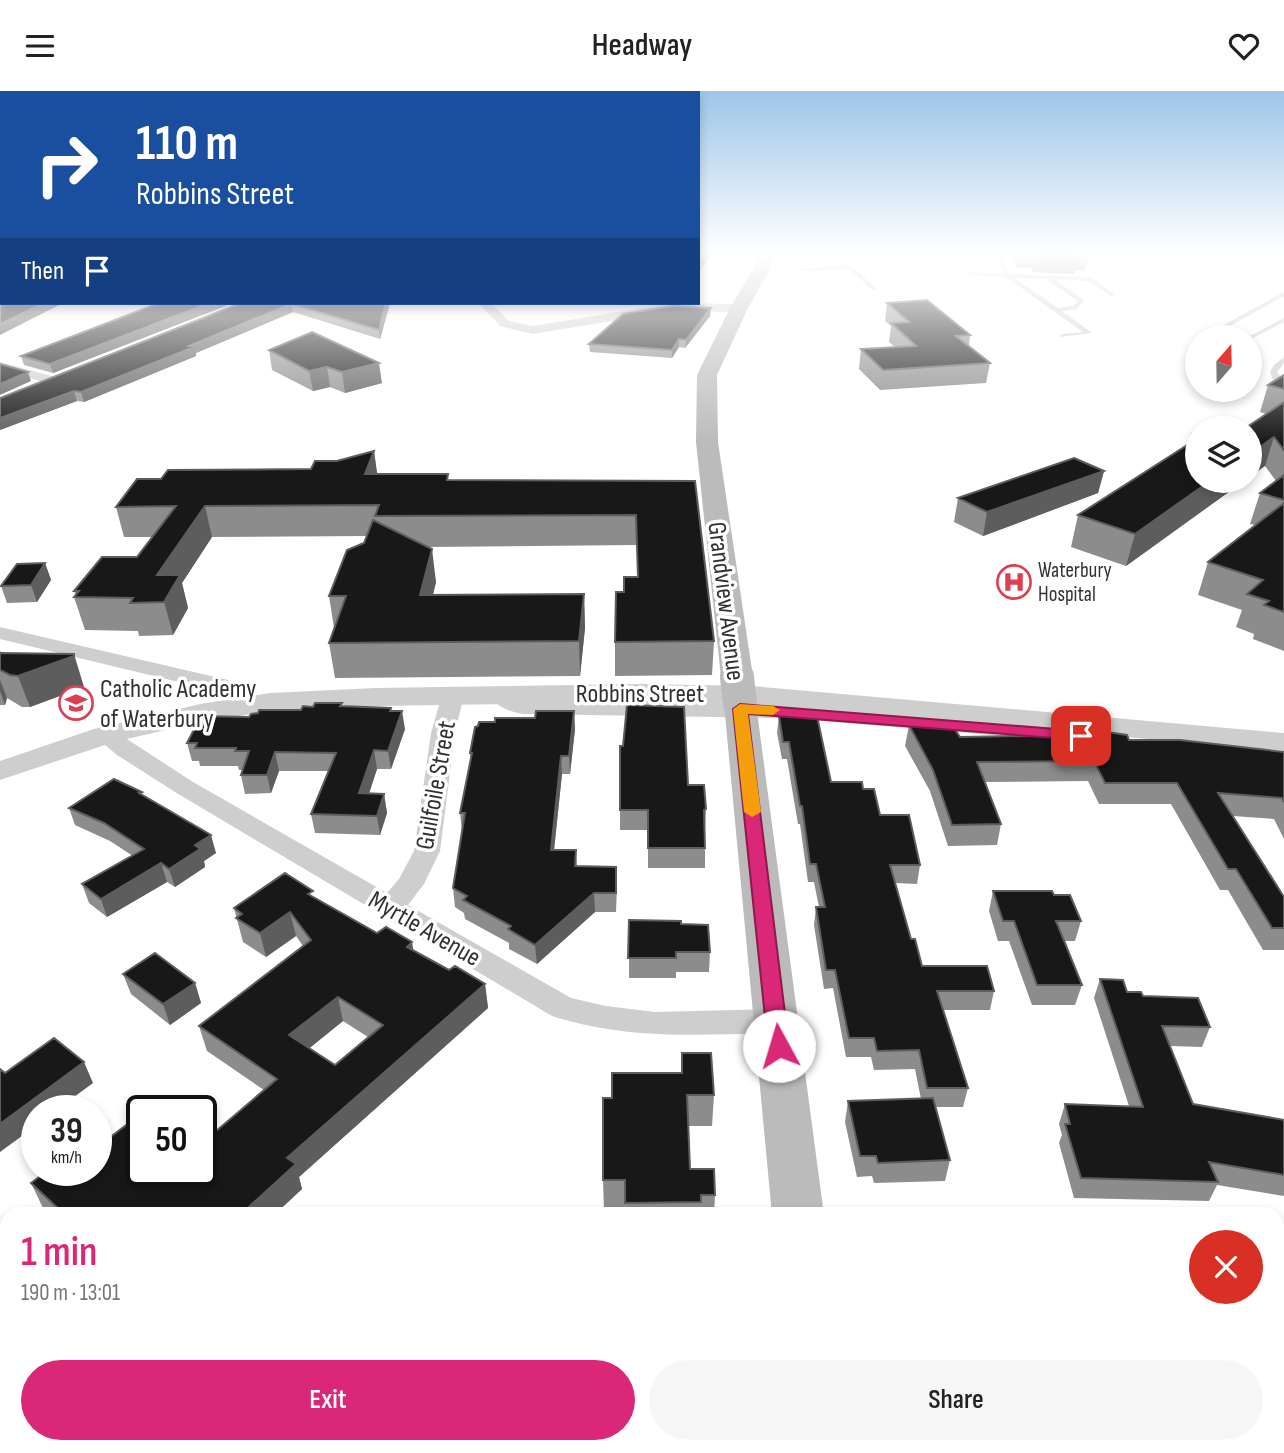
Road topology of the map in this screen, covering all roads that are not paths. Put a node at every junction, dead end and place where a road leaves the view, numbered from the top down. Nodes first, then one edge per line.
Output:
1 (494, 317) edge
2 (615, 317) edge
3 (735, 317) edge
4 (1065, 317) edge
5 (1242, 317) edge
6 (1284, 320) edge
7 (1227, 325) edge
8 (1262, 331) edge
9 (1062, 336) dead end
10 (1284, 359) edge
11 (0, 366) edge
12 (1284, 386) edge
13 (33, 389) edge
14 (0, 633) edge
15 (499, 694) junction
16 (453, 695) junction
17 (739, 697) junction
18 (253, 704) junction
19 (105, 735) junction
20 (1284, 741) edge
21 (1284, 747) edge
22 (0, 772) edge
23 (390, 908) junction
24 (776, 1021) junction
25 (797, 1207) edge

1 - 2 street
3 - 17 main road, Grandview Avenue
4 - 9 lane
5 - 7 lane
6 - 8 lane
10 - 12 lane
11 - 13 street
14 - 18 street
15 - 16 street, Robbins Street
15 - 17 street, Robbins Street
15 - 20 street, Robbins Street
16 - 18 street, Robbins Street
16 - 23 street, Guilfoile Street
17 - 21 street, Robbins Street
17 - 24 main road, Grandview Avenue
18 - 19 street, Robbins Street
19 - 22 street, Robbins Street
19 - 23 street, Myrtle Avenue
23 - 24 street, Myrtle Avenue
24 - 25 main road, Grandview Avenue

